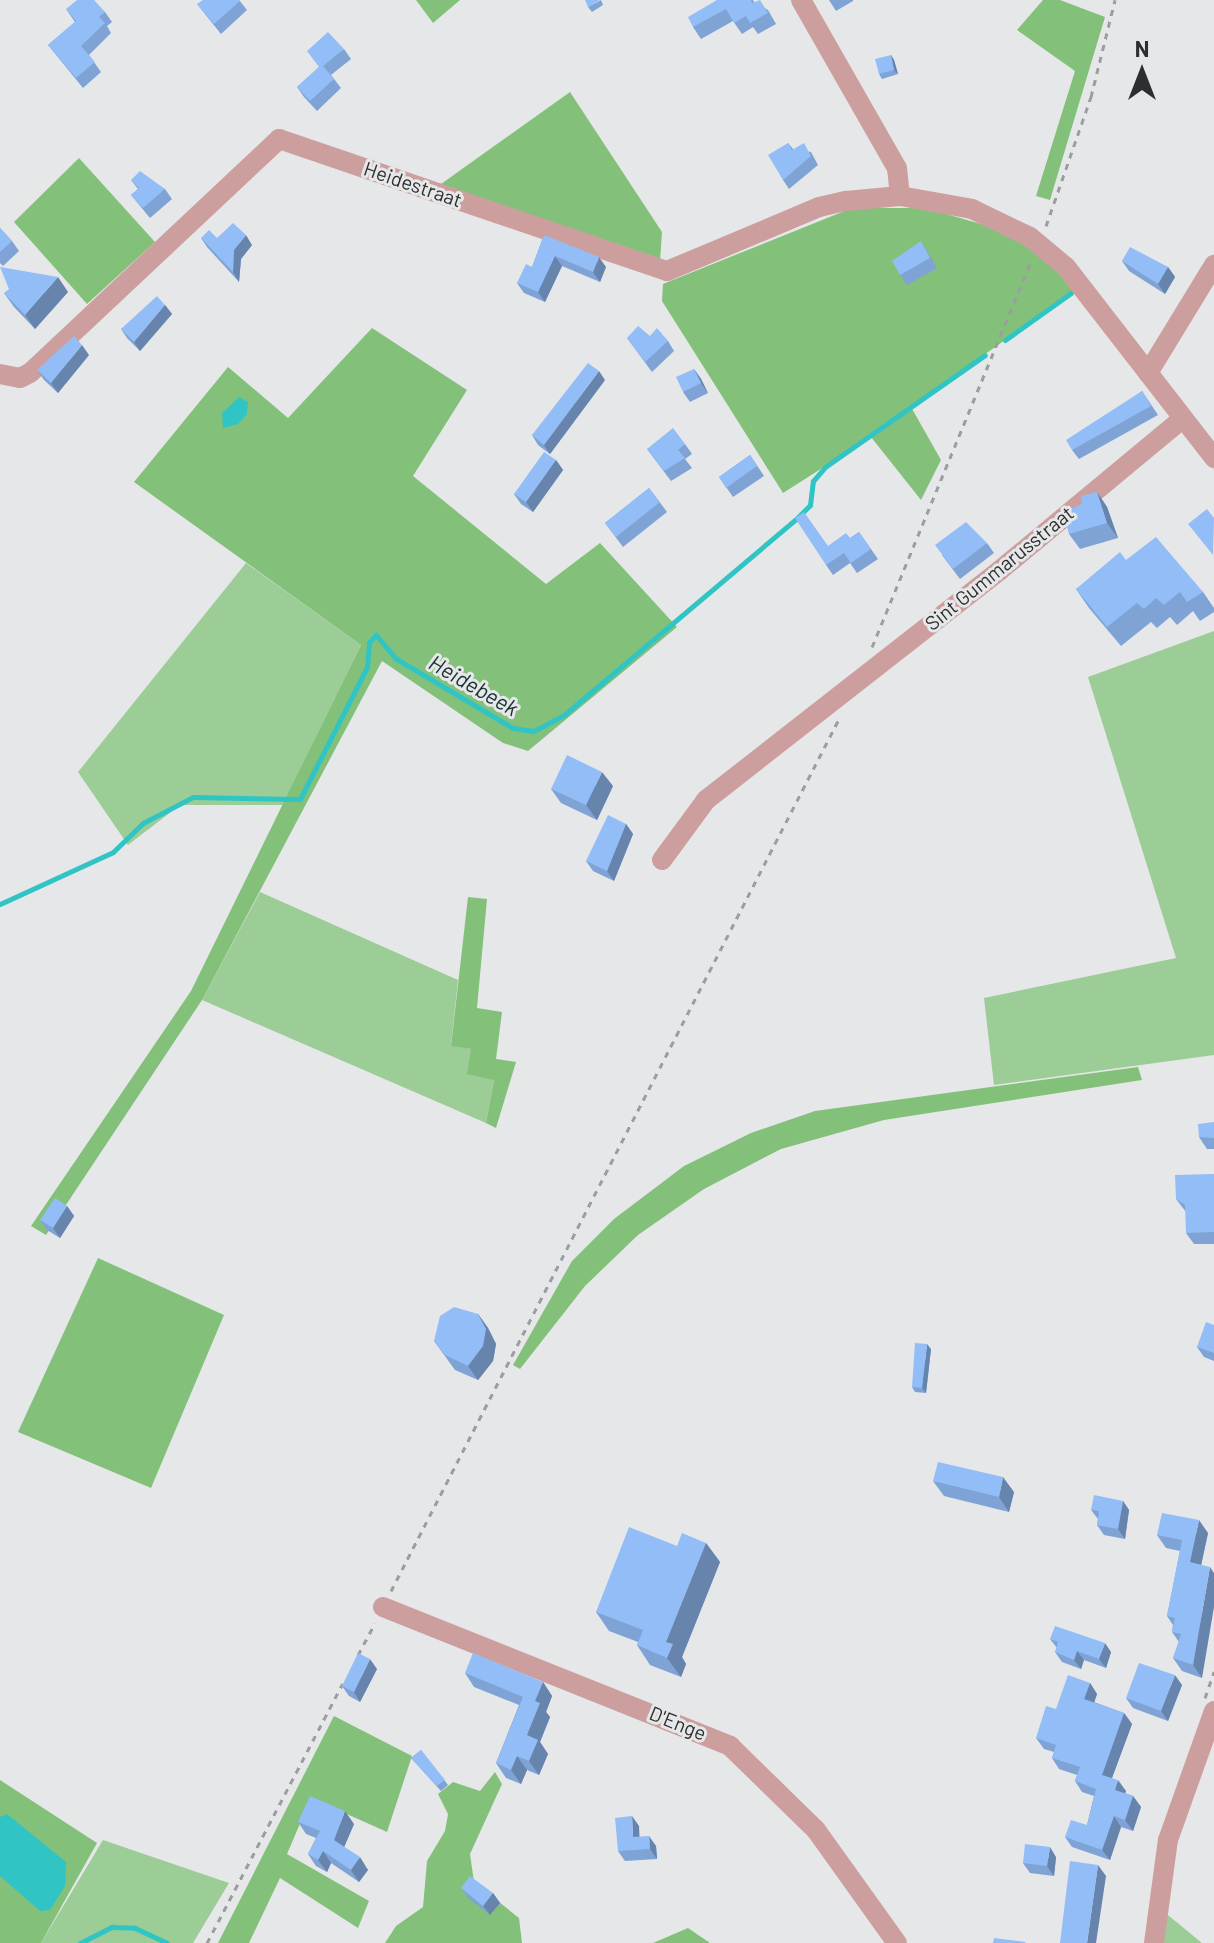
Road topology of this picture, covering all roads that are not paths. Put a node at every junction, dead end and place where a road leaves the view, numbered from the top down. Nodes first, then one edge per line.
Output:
1 (801, 0) edge
2 (900, 196) junction
3 (1214, 265) edge
4 (1148, 373) junction
5 (0, 374) edge
6 (1183, 418) junction
7 (1214, 458) edge
8 (662, 860) dead end
9 (383, 1607) road end
10 (1214, 1711) edge
11 (897, 1943) edge
12 (1154, 1943) edge

1 - 2 street
2 - 4 street
2 - 5 street, Heidestraat
3 - 4 street
4 - 6 street
6 - 7 street
6 - 8 street, Sint Gummarusstraat
9 - 11 street, D'Enge
10 - 12 street

